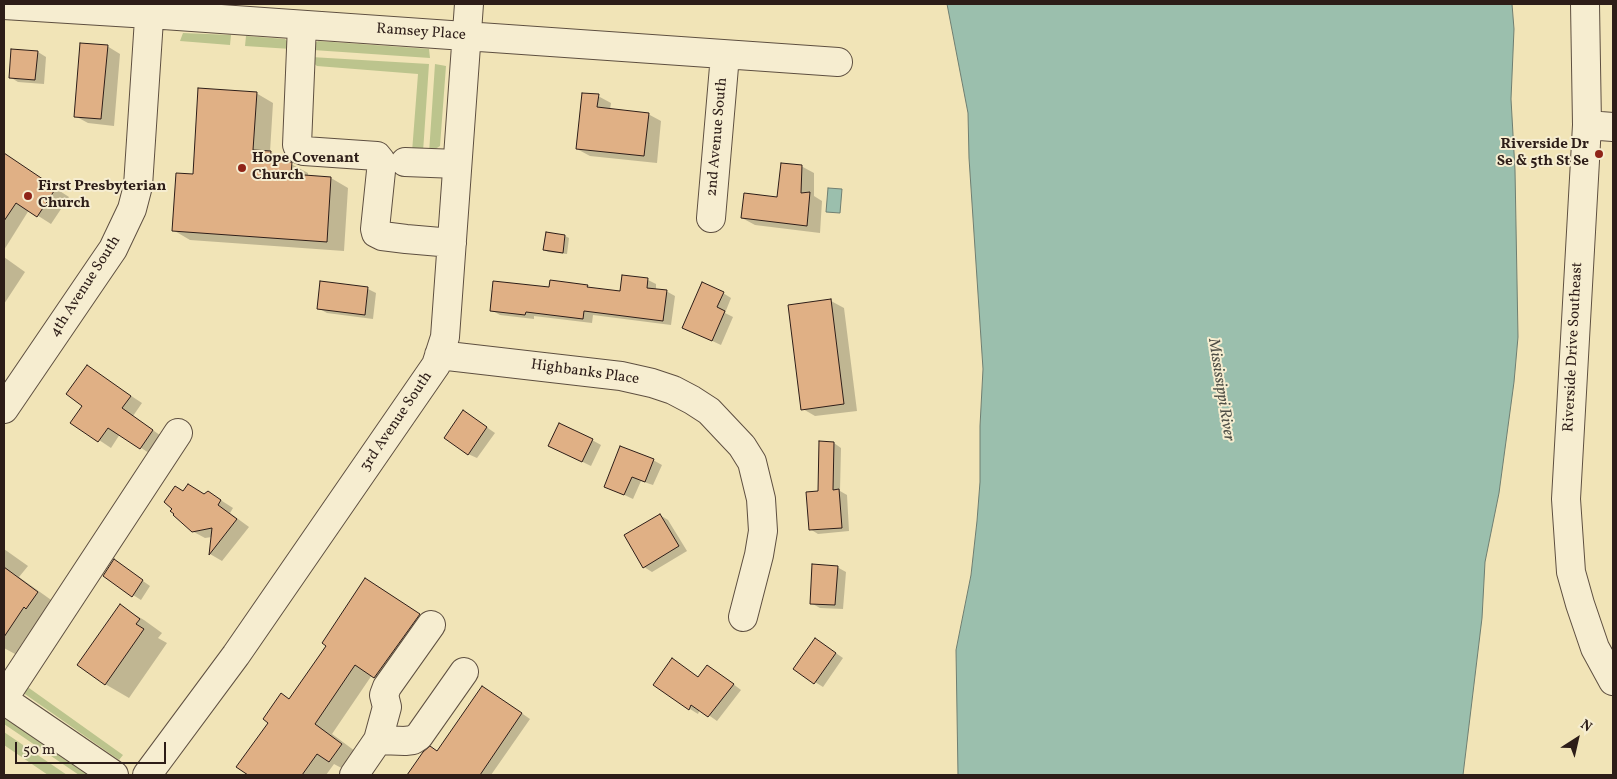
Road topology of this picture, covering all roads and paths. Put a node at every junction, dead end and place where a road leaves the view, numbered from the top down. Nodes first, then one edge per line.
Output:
1 (468, 4) edge
2 (1585, 4) edge
3 (4, 6) edge
4 (149, 9) edge
5 (302, 24) junction
6 (466, 36) junction
7 (725, 55) junction
8 (838, 62) dead end
9 (1600, 126) edge
10 (405, 162) dead end
11 (457, 164) junction
12 (711, 218) dead end
13 (452, 243) junction
14 (439, 355) junction
15 (4, 409) edge
16 (178, 433) dead end
17 (743, 617) dead end
18 (430, 625) dead end
19 (464, 672) dead end
20 (1613, 681) edge
21 (4, 699) edge
22 (378, 740) junction
23 (114, 775) edge
24 (147, 775) edge
25 (354, 775) edge

1 - 6 street, 3rd Avenue South
2 - 9 street, Riverside Drive Southeast
3 - 4 street, Ramsey Place
4 - 5 street, Ramsey Place
4 - 15 street, 4th Avenue South
5 - 6 street, Ramsey Place
5 - 13 street
6 - 7 street, Ramsey Place
6 - 11 street, 3rd Avenue South
7 - 8 street, Ramsey Place
7 - 12 street, 2nd Avenue South
9 - 20 street, Riverside Drive Southeast
10 - 11 street
11 - 13 street, 3rd Avenue South
13 - 14 street, 3rd Avenue South
14 - 17 street, Highbanks Place
14 - 24 street, 3rd Avenue South
16 - 21 street
18 - 22 street
19 - 22 street
21 - 23 street
22 - 25 street

